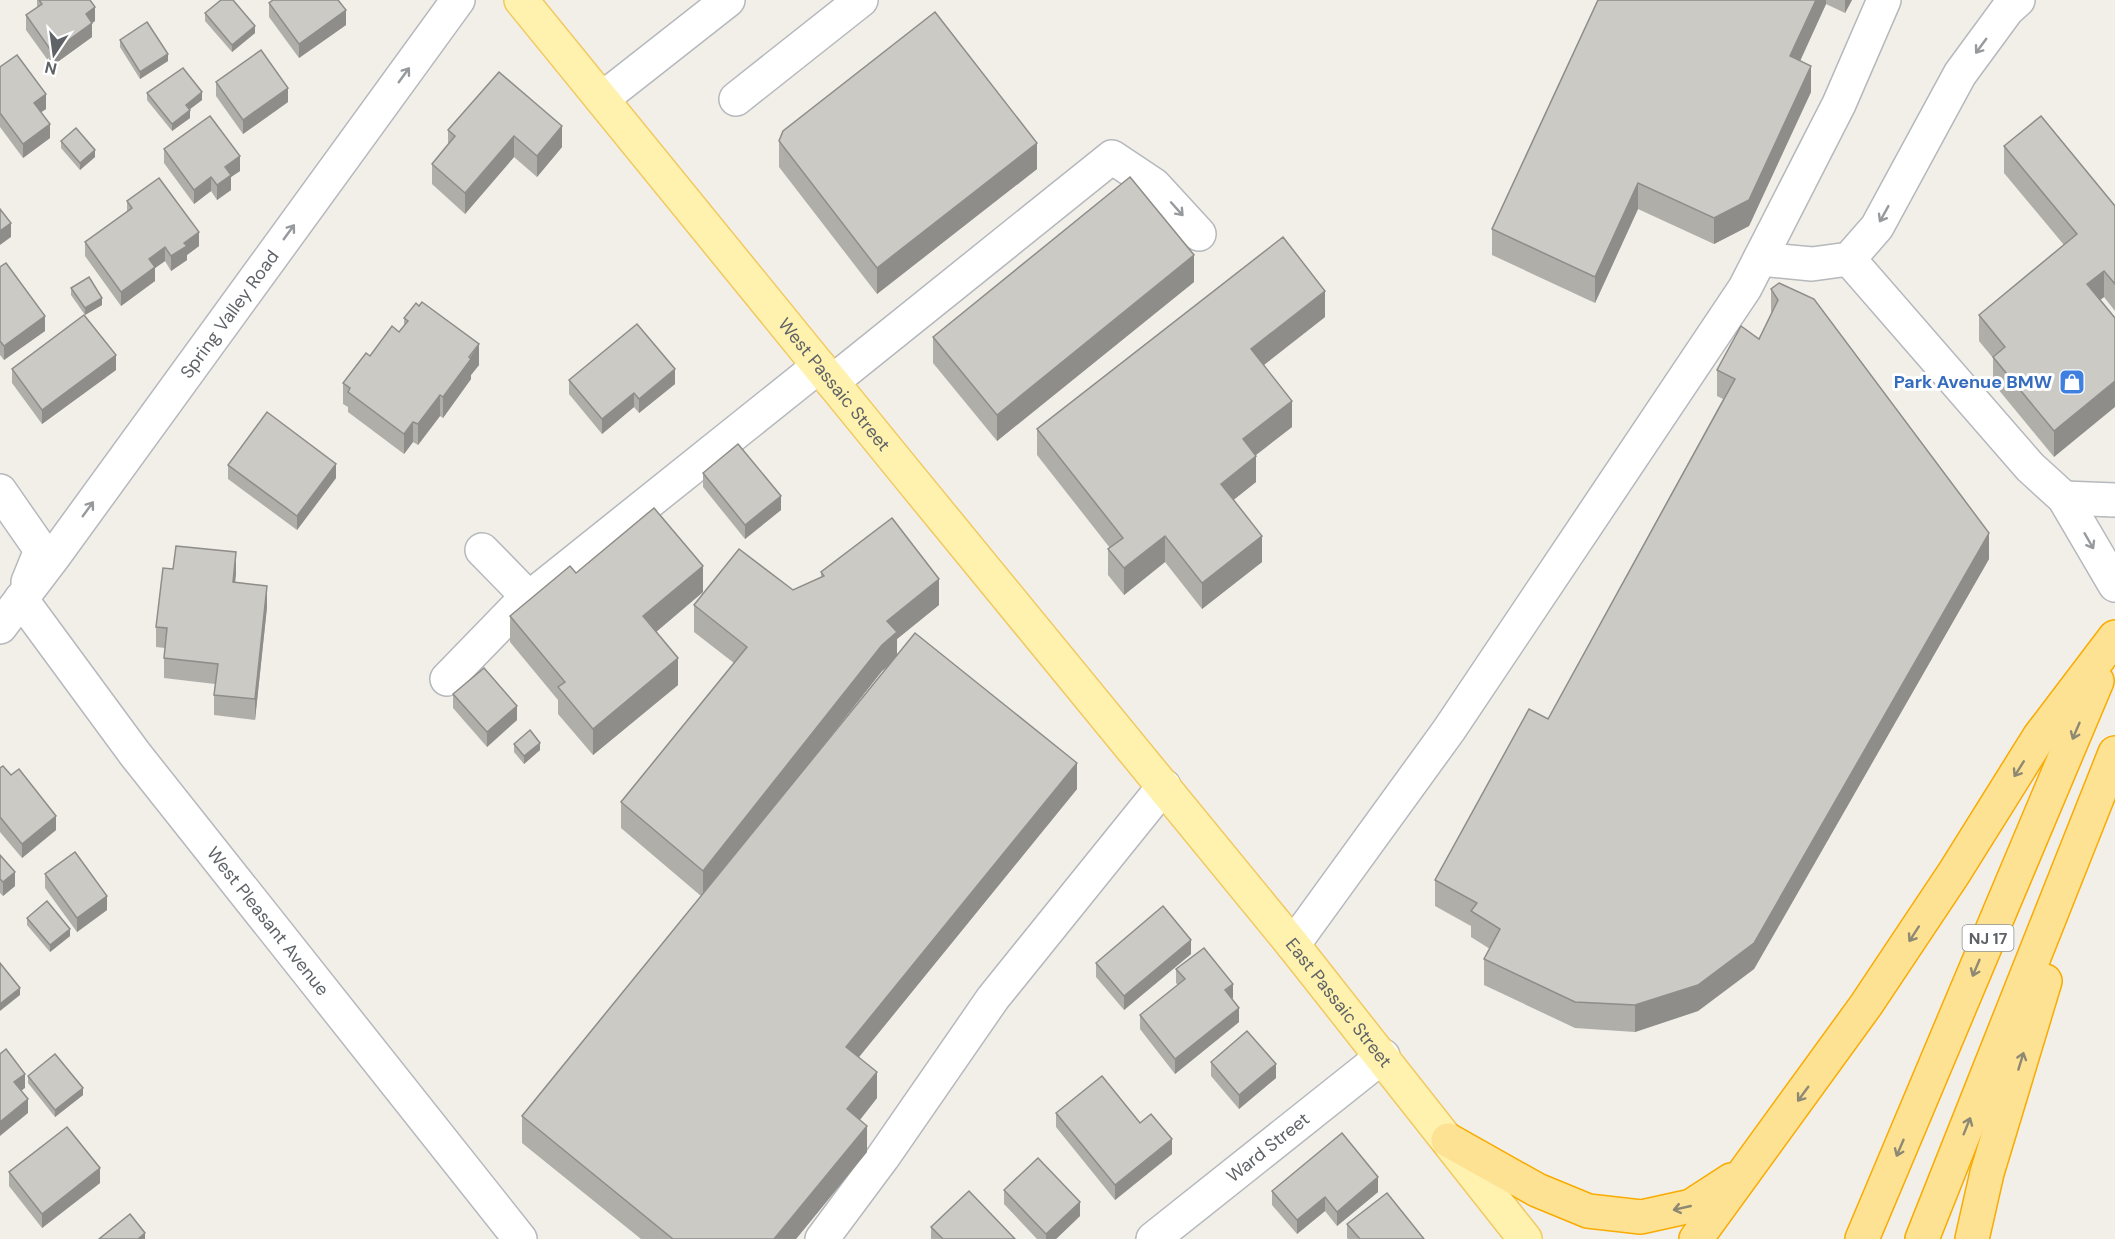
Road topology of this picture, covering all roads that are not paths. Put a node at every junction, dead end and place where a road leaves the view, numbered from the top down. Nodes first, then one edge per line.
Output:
1 (458, 0) edge
2 (521, 0) edge
3 (728, 0) edge
4 (861, 0) edge
5 (1884, 0) edge
6 (2018, 0) edge
7 (602, 99) junction
8 (736, 99) dead end
9 (1199, 234) dead end
10 (1760, 259) junction
11 (1849, 259) junction
12 (825, 374) junction
13 (0, 491) edge
14 (2064, 498) junction
15 (2115, 500) edge
16 (482, 550) dead end
17 (2115, 585) edge
18 (529, 598) junction
19 (11, 605) edge
20 (0, 627) edge
21 (2115, 638) edge
22 (447, 680) dead end
23 (2115, 753) edge
24 (1156, 778) junction
25 (1293, 945) junction
26 (1383, 1056) junction
27 (1448, 1140) junction
28 (1750, 1168) junction
29 (520, 1239) edge
30 (822, 1239) edge
31 (1153, 1239) edge
32 (1526, 1239) edge
33 (1696, 1239) edge
34 (1862, 1239) edge
35 (1922, 1239) edge
36 (1972, 1239) edge

19 -> 1 street, Spring Valley Road
2 - 7 main road, West Passaic Street
3 - 7 street
4 - 8 street
5 - 10 street
6 -> 11 street
7 - 12 main road, West Passaic Street
12 -> 9 street
10 - 11 street
10 - 25 street
11 - 14 street
12 - 18 street
12 - 24 main road, West Passaic Street
13 - 19 street
14 - 15 street
14 -> 17 street
16 - 18 street
18 - 22 street
19 - 20 street, Spring Valley Road
19 - 29 street, West Pleasant Avenue
21 -> 28 highway
21 -> 34 highway, NJ 17
35 -> 23 highway, NJ 17
36 -> 23 highway
24 - 25 main road, East Passaic Street
24 - 30 street
25 - 26 main road, East Passaic Street
26 - 27 main road, East Passaic Street
26 - 31 street, Ward Street
28 -> 27 highway
27 - 32 main road, East Passaic Street
28 - 33 highway

